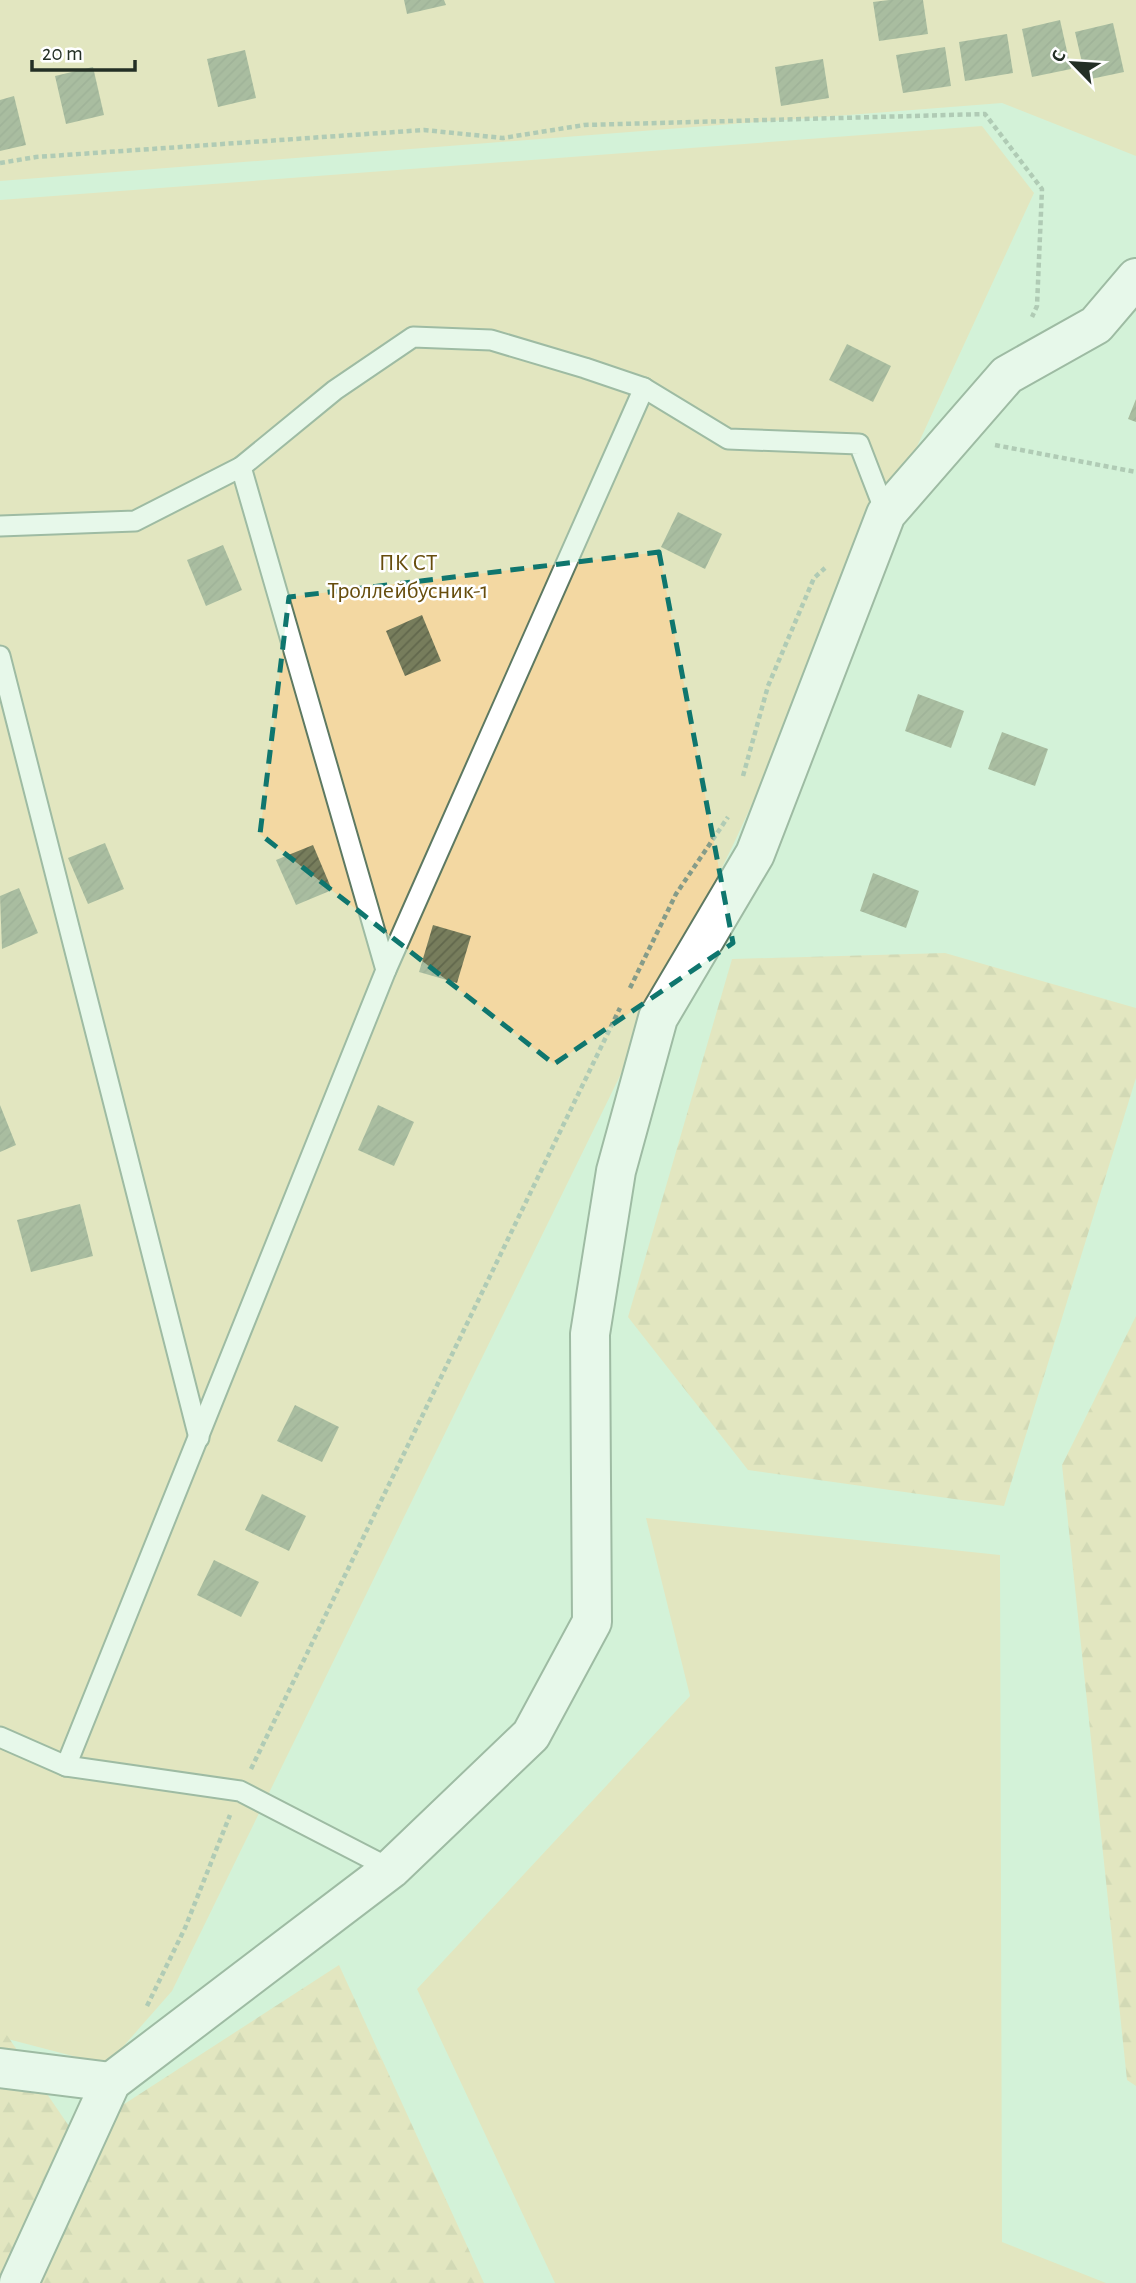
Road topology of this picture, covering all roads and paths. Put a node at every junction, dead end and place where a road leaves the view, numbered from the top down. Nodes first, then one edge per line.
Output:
1 (0, 163) edge
2 (1136, 278) edge
3 (1007, 375) junction
4 (644, 388) junction
5 (953, 437) junction
6 (241, 467) junction
7 (1136, 472) edge
8 (886, 514) junction
9 (0, 526) edge
10 (835, 560) dead end
11 (0, 656) edge
12 (740, 785) dead end
13 (733, 809) dead end
14 (386, 970) junction
15 (627, 994) dead end
16 (621, 1006) dead end
17 (199, 1438) junction
18 (0, 1737) edge
19 (66, 1766) junction
20 (240, 1791) junction
21 (391, 1869) junction
22 (145, 2011) dead end
23 (0, 2068) edge
24 (111, 2082) junction
25 (19, 2283) edge

1 - 3 path
2 - 3 street
3 - 5 street
4 - 6 lane
4 - 8 lane
4 - 14 lane
5 - 7 path
5 - 8 street
6 - 9 lane
6 - 14 lane
8 - 21 street
10 - 12 path
11 - 17 lane
13 - 15 path
14 - 17 lane
16 - 20 path
17 - 19 lane
18 - 19 lane
19 - 20 lane
20 - 21 lane
20 - 22 path
21 - 24 street
23 - 24 street
24 - 25 street

